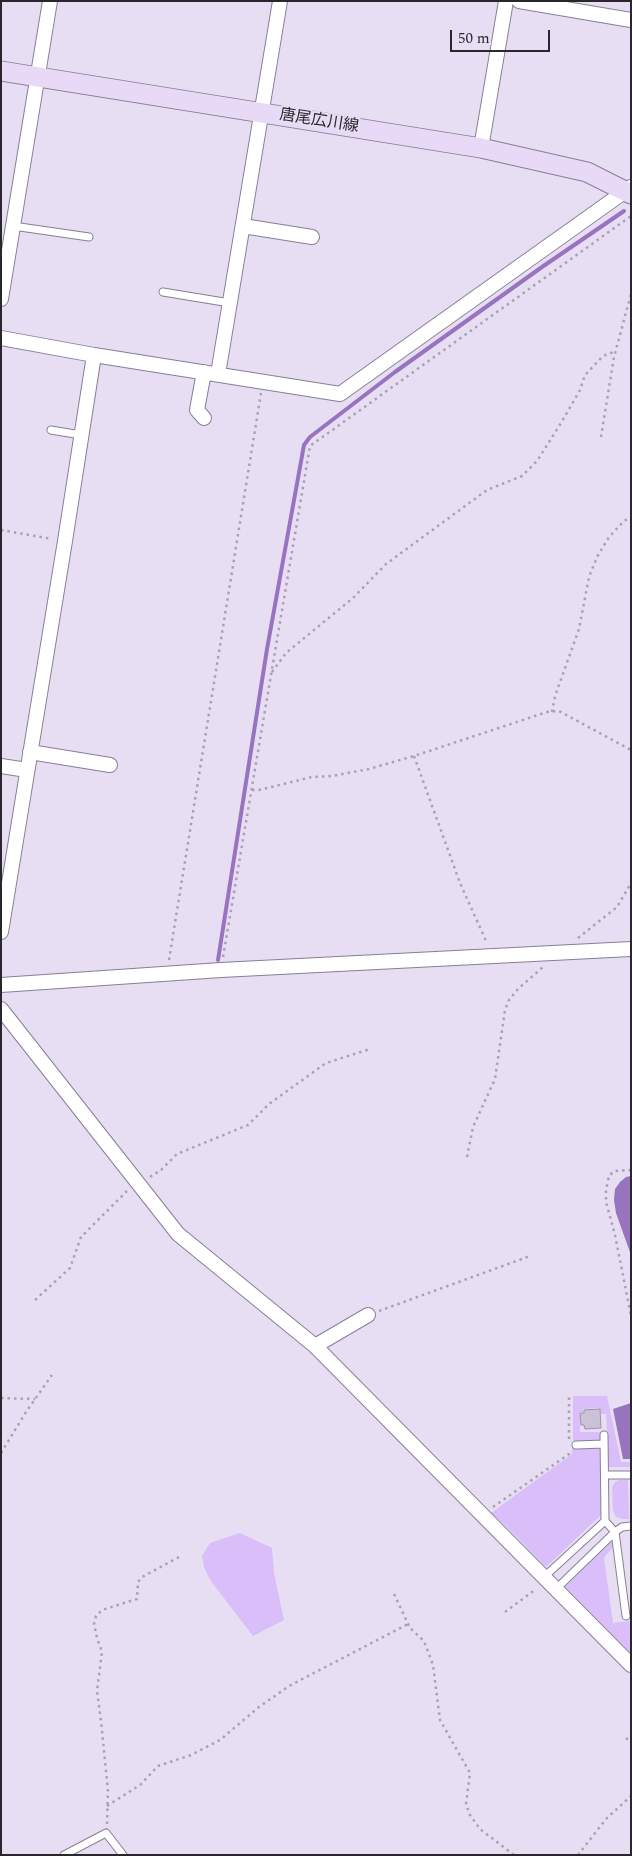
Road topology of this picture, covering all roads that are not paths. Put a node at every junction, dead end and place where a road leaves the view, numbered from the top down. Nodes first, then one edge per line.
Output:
1 (50, 1) edge
2 (280, 1) edge
3 (506, 1) edge
4 (519, 1) edge
5 (631, 20) edge
6 (1, 70) edge
7 (37, 76) junction
8 (262, 112) junction
9 (481, 148) junction
10 (629, 191) edge
11 (13, 226) junction
12 (243, 226) junction
13 (312, 237) dead end
14 (89, 238) dead end
15 (163, 292) dead end
16 (1, 299) edge
17 (230, 303) junction
18 (1, 338) edge
19 (94, 355) junction
20 (211, 373) junction
21 (204, 418) dead end
22 (51, 430) dead end
23 (81, 435) junction
24 (30, 752) junction
25 (110, 764) dead end
26 (1, 766) edge
27 (26, 770) junction
28 (1, 932) edge
29 (631, 949) edge
30 (1, 985) edge
31 (1, 1009) edge
32 (368, 1315) road end
33 (315, 1346) junction
34 (604, 1435) dead end
35 (604, 1444) junction
36 (576, 1445) dead end
37 (605, 1475) junction
38 (631, 1475) edge
39 (605, 1521) junction
40 (631, 1526) edge
41 (615, 1532) junction
42 (549, 1583) junction
43 (626, 1616) dead end
44 (631, 1665) edge
45 (64, 1855) edge
46 (123, 1855) edge

1 - 7 street
2 - 8 street
3 - 9 street
4 - 5 street
6 - 7 main road, 唐尾広川線
7 - 8 main road, 唐尾広川線
7 - 11 street
8 - 9 main road, 唐尾広川線
8 - 12 street
9 - 10 main road, 唐尾広川線
10 - 20 street
11 - 14 lane
11 - 16 street
12 - 13 street
12 - 17 street
15 - 17 lane
17 - 20 street
18 - 19 street
19 - 20 street
19 - 23 street
20 - 21 street
22 - 23 lane
23 - 24 street
24 - 25 street
24 - 27 street
26 - 27 street
27 - 28 street
29 - 30 street
31 - 33 street
32 - 33 street
33 - 42 street
34 - 35 lane
35 - 36 lane
35 - 37 lane
37 - 38 lane
37 - 39 lane
39 - 41 lane
39 - 42 lane
40 - 41 lane
41 - 42 lane
41 - 43 lane
42 - 44 street
45 - 46 lane

